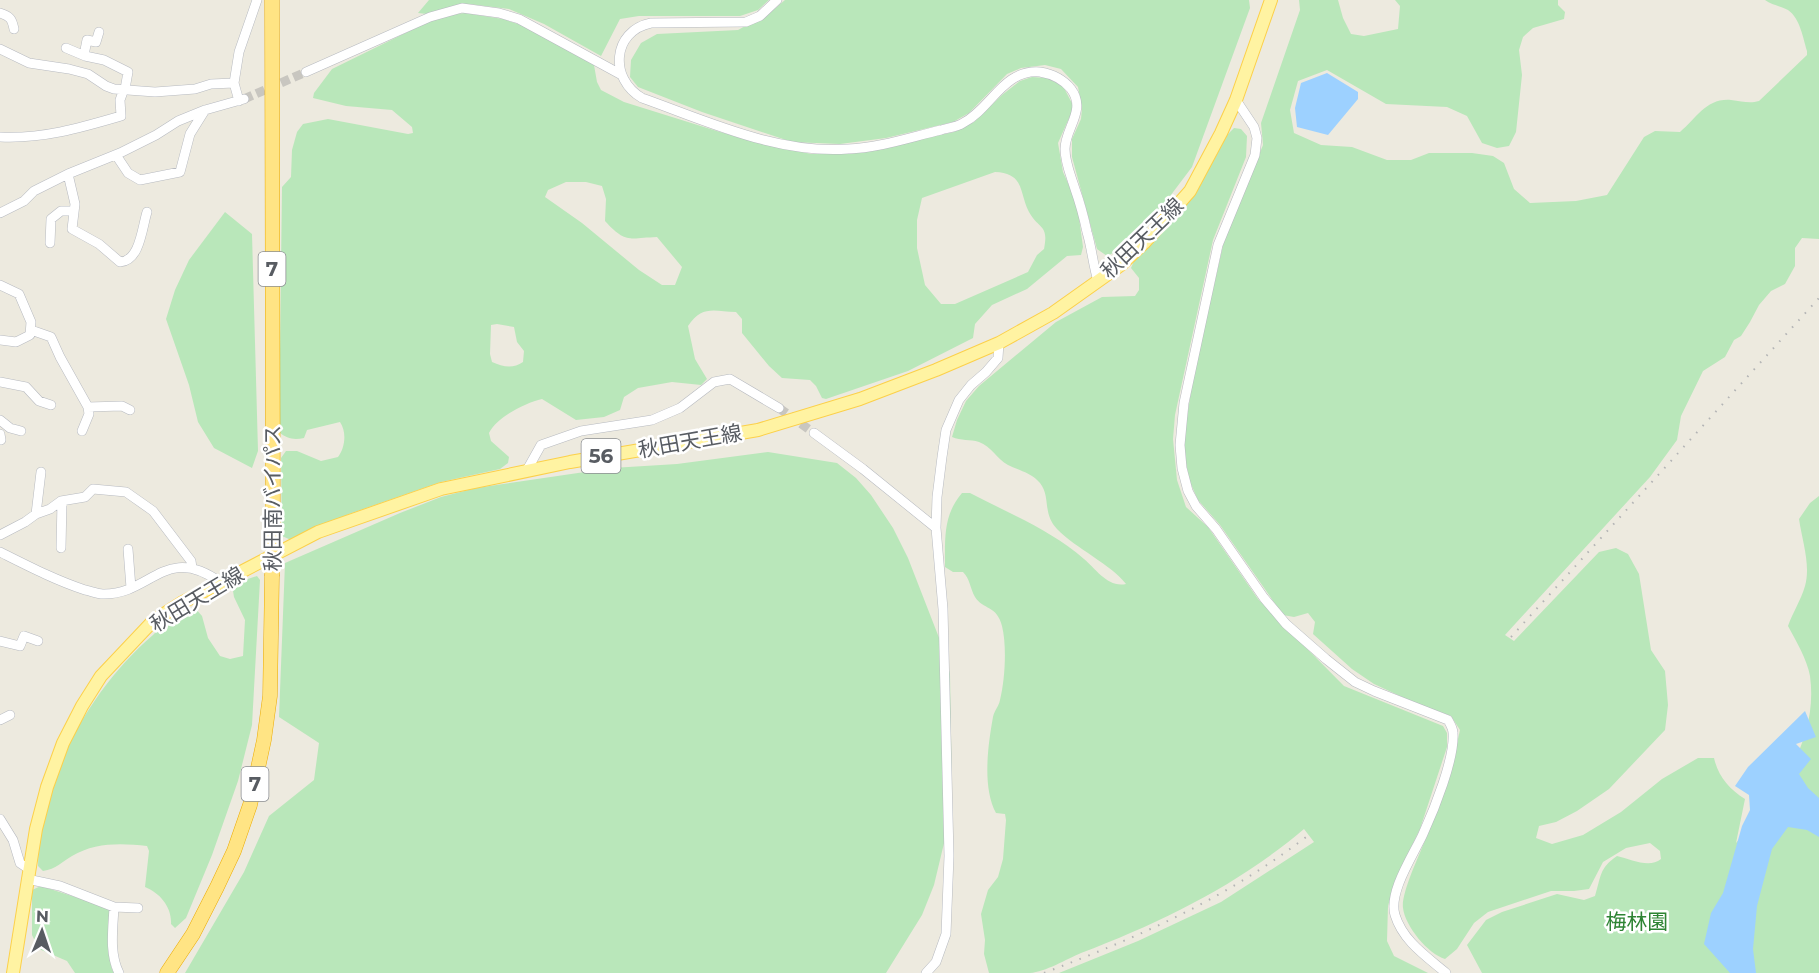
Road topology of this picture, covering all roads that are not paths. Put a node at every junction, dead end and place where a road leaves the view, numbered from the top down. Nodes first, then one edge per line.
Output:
1 (257, 0) edge
2 (272, 0) edge
3 (777, 0) edge
4 (1271, 0) edge
5 (0, 13) edge
6 (14, 29) dead end
7 (99, 32) dead end
8 (66, 48) dead end
9 (0, 49) edge
10 (84, 55) junction
11 (306, 72) tunnel mouth
12 (620, 74) junction
13 (234, 83) junction
14 (124, 89) junction
15 (1236, 100) junction
16 (205, 110) junction
17 (0, 137) edge
18 (116, 155) junction
19 (68, 174) junction
20 (0, 203) edge
21 (12, 209) junction
22 (73, 211) junction
23 (147, 212) dead end
24 (0, 213) edge
25 (50, 243) dead end
26 (1098, 281) junction
27 (0, 285) edge
28 (31, 330) junction
29 (0, 340) edge
30 (999, 343) junction
31 (0, 382) edge
32 (51, 405) dead end
33 (88, 407) junction
34 (779, 408) tunnel mouth
35 (130, 410) dead end
36 (0, 420) edge
37 (21, 431) dead end
38 (82, 431) dead end
39 (814, 433) tunnel mouth
40 (527, 470) junction
41 (41, 472) dead end
42 (63, 501) junction
43 (36, 514) junction
44 (936, 528) junction
45 (0, 536) edge
46 (61, 548) dead end
47 (128, 549) dead end
48 (0, 552) edge
49 (192, 568) junction
50 (220, 582) junction
51 (130, 588) junction
52 (0, 641) edge
53 (38, 641) dead end
54 (10, 715) dead end
55 (0, 720) edge
56 (0, 819) edge
57 (28, 874) junction
58 (114, 907) junction
59 (138, 908) dead end
60 (14, 969) edge
61 (119, 973) edge
62 (167, 973) edge
63 (926, 973) edge
64 (1446, 973) edge

1 - 13 street
2 - 62 highway, 秋田南バイパス / 7, bridge
3 - 12 street
4 - 15 main road, 秋田天王線 / 56
5 - 6 street
7 - 10 street
8 - 10 street
9 - 14 street
10 - 14 street
11 - 12 street
12 - 26 street
13 - 14 street
13 - 16 street
14 - 17 street
15 - 26 main road, 秋田天王線 / 56
15 - 64 street
16 - 18 street
16 - 18 street
18 - 19 street
19 - 21 street
19 - 22 street
20 - 21 street
21 - 24 street
22 - 23 street
22 - 25 street
26 - 30 main road, 秋田天王線 / 56
27 - 28 street
28 - 29 street
28 - 33 street
30 - 40 main road, 秋田天王線 / 56
30 - 44 street
31 - 32 street
33 - 35 street
33 - 38 street
34 - 40 street
36 - 37 street
39 - 44 street
40 - 50 main road, 秋田天王線 / 56
41 - 43 street
42 - 43 street
42 - 46 street
42 - 49 street
43 - 45 street
44 - 63 street
47 - 51 street
48 - 51 street
49 - 50 street
49 - 51 street
50 - 57 main road, 秋田天王線 / 56
52 - 53 street
54 - 55 street
56 - 57 street
57 - 58 street
57 - 60 main road, 秋田天王線 / 56
58 - 59 street
58 - 61 street

